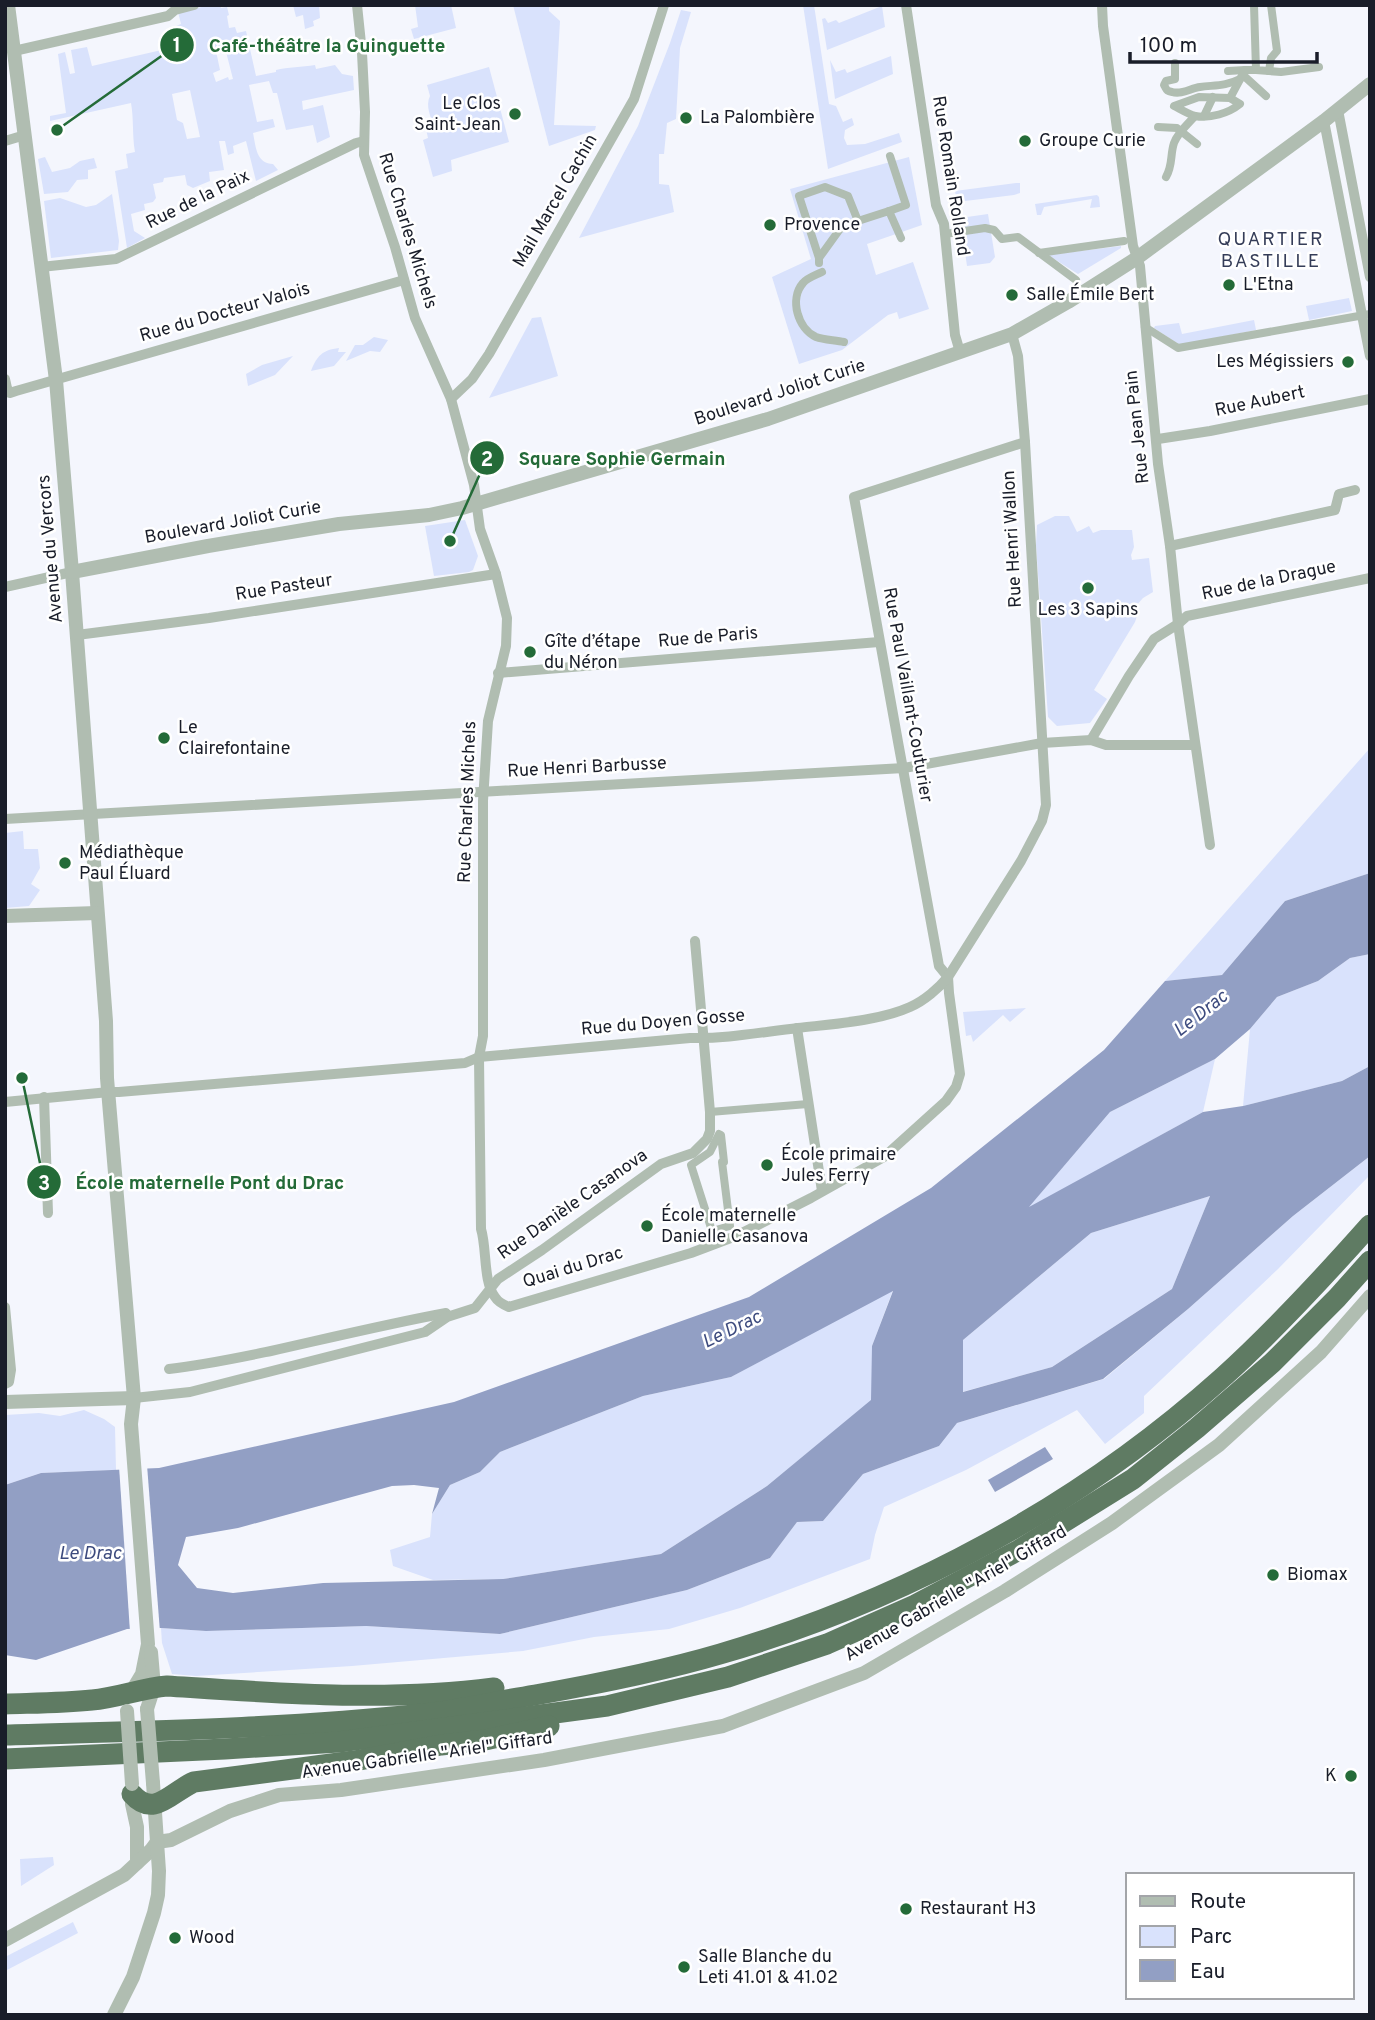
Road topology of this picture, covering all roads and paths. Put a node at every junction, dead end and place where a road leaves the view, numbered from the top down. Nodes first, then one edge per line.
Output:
1 (8, 5) edge
2 (194, 5) edge
3 (357, 5) edge
4 (664, 5) edge
5 (906, 5) edge
6 (1102, 5) edge
7 (1254, 5) edge
8 (1271, 5) edge
9 (1254, 49) junction
10 (14, 51) junction
11 (1272, 55) junction
12 (1175, 62) dead end
13 (1319, 67) dead end
14 (1255, 70) junction
15 (1228, 71) dead end
16 (1269, 71) junction
17 (1243, 75) junction
18 (1370, 84) edge
19 (1265, 96) dead end
20 (1213, 97) junction
21 (1230, 98) junction
22 (1338, 110) junction
23 (1200, 116) junction
24 (1324, 121) junction
25 (1158, 127) dead end
26 (1181, 131) junction
27 (25, 135) junction
28 (5, 141) edge
29 (364, 141) junction
30 (1197, 144) dead end
31 (890, 156) dead end
32 (1166, 177) dead end
33 (889, 211) junction
34 (858, 221) junction
35 (945, 234) junction
36 (901, 238) dead end
37 (1124, 241) dead end
38 (1039, 253) junction
39 (1137, 258) junction
40 (820, 264) junction
41 (41, 267) junction
42 (1370, 276) edge
43 (404, 280) junction
44 (1076, 280) dead end
45 (1366, 315) edge
46 (1145, 327) junction
47 (1012, 334) junction
48 (844, 342) dead end
49 (960, 352) junction
50 (1370, 356) edge
51 (5, 379) edge
52 (56, 380) junction
53 (451, 399) junction
54 (1370, 399) edge
55 (1158, 439) junction
56 (1025, 442) junction
57 (1355, 491) dead end
58 (477, 503) junction
59 (1170, 546) junction
60 (72, 572) junction
61 (496, 574) junction
62 (1370, 578) edge
63 (5, 587) edge
64 (1178, 624) junction
65 (77, 635) junction
66 (879, 642) junction
67 (498, 674) junction
68 (1091, 740) junction
69 (1042, 743) junction
70 (1194, 745) junction
71 (904, 768) junction
72 (484, 792) junction
73 (90, 814) junction
74 (5, 818) edge
75 (1209, 845) dead end
76 (97, 913) junction
77 (5, 916) edge
78 (695, 941) dead end
79 (948, 977) junction
80 (797, 1028) junction
81 (703, 1038) junction
82 (479, 1057) junction
83 (960, 1074) joint
84 (109, 1092) junction
85 (44, 1097) junction
86 (5, 1102) edge
87 (808, 1104) junction
88 (710, 1112) junction
89 (722, 1162) joint
90 (822, 1191) junction
91 (48, 1213) dead end
92 (1370, 1225) edge
93 (1370, 1261) edge
94 (490, 1288) junction
95 (1370, 1296) edge
96 (5, 1307) edge
97 (447, 1317) junction
98 (169, 1368) dead end
99 (5, 1384) edge
100 (134, 1398) junction
101 (5, 1402) edge
102 (148, 1644) junction
103 (597, 1684) junction
104 (154, 1687) junction
105 (5, 1704) edge
106 (134, 1704) junction
107 (607, 1706) junction
108 (5, 1735) edge
109 (5, 1759) edge
110 (132, 1789) junction
111 (155, 1805) junction
112 (137, 1827) junction
113 (156, 1842) junction
114 (135, 1865) junction
115 (5, 1940) edge
116 (114, 2015) edge

1 - 10 street, Avenue du Vercors
2 - 10 street
3 - 29 street, Rue Charles Michels
4 - 53 street, Mail Marcel Cachin
5 - 35 street, Rue Romain Rolland
6 - 39 street, Rue Jean Pain
7 - 9 street
8 - 11 street
9 - 11 street
9 - 14 street
10 - 27 street, Avenue du Vercors
11 - 16 street
12 - 17 street
13 - 16 street
14 - 16 street
14 - 17 street
15 - 17 street
17 - 19 street
17 - 21 street
18 - 22 street, Boulevard Joliot Curie
20 - 21 street
20 - 23 street
20 - 23 street
21 - 23 street
22 - 24 street, Boulevard Joliot Curie
22 - 42 street
23 - 26 street
24 - 39 street, Boulevard Joliot Curie
24 - 45 street
25 - 26 street
26 - 30 street
26 - 32 street
27 - 28 street
27 - 41 street, Avenue du Vercors
29 - 41 street, Rue de la Paix
29 - 43 street, Rue Charles Michels
31 - 33 street
33 - 34 street
33 - 36 street
34 - 40 street
34 - 40 street
35 - 38 street
35 - 49 street, Rue Romain Rolland
37 - 38 street
38 - 44 street
39 - 46 street, Rue Jean Pain
39 - 47 street, Boulevard Joliot Curie
40 - 48 street
41 - 52 street, Avenue du Vercors
43 - 52 street, Rue du Docteur Valois
43 - 53 street, Rue Charles Michels
45 - 46 street
45 - 50 street
46 - 55 street, Rue Jean Pain
47 - 49 street, Boulevard Joliot Curie
47 - 56 street, Rue Henri Wallon
49 - 58 street, Boulevard Joliot Curie
51 - 52 street, Rue du Docteur Valois
52 - 60 street, Avenue du Vercors
53 - 58 street, Rue Charles Michels
54 - 55 street, Rue Aubert
55 - 59 street, Rue Jean Pain
56 - 66 street, Rue Paul Vaillant-Couturier
56 - 69 street, Rue Henri Wallon
57 - 59 street
58 - 60 street, Boulevard Joliot Curie
58 - 61 street, Rue Charles Michels
59 - 64 street, Rue Jean Pain
60 - 63 street, Boulevard Joliot Curie
60 - 65 street, Avenue du Vercors
61 - 65 street, Rue Pasteur
61 - 67 street, Rue Charles Michels
62 - 64 street, Rue de la Drague
64 - 68 street
64 - 70 street, Rue Jean Pain
65 - 73 street, Avenue du Vercors
66 - 67 street, Rue de Paris
66 - 71 street, Rue Paul Vaillant-Couturier
67 - 72 street, Rue Charles Michels
68 - 69 street, Rue Henri Barbusse
68 - 70 street
69 - 71 street, Rue Henri Barbusse
69 - 79 street, Rue du Doyen Gosse
70 - 75 street, Rue Jean Pain
71 - 72 street, Rue Henri Barbusse
71 - 79 street, Rue Paul Vaillant-Couturier
72 - 73 street, Rue Henri Barbusse
72 - 82 street, Rue Charles Michels
73 - 74 street, Rue Henri Barbusse
73 - 76 street, Avenue du Vercors
76 - 77 street
76 - 84 street, Avenue du Vercors
78 - 81 street
79 - 80 street, Rue du Doyen Gosse
79 - 83 street, Rue Paul Vaillant-Couturier
80 - 81 street, Rue du Doyen Gosse
80 - 87 street
81 - 82 street, Rue du Doyen Gosse
81 - 88 street
82 - 84 street, Rue du Doyen Gosse
82 - 94 street, Rue Charles Michels
83 - 90 street, Quai du Drac
84 - 85 street, Rue du Doyen Gosse
84 - 100 street, Avenue du Vercors
85 - 86 street, Rue du Doyen Gosse
85 - 91 street
87 - 88 street
87 - 90 street
88 - 94 street, Rue Danièle Casanova
89 - 89 street
90 - 94 street, Quai du Drac
92 - 103 highway
93 - 107 highway
94 - 97 street
95 - 113 street, Avenue Gabrielle "Ariel" Giffard
96 - 99 street
97 - 98 street
97 - 100 street
100 - 101 street
100 - 102 street, Avenue du Vercors
102 - 104 street
102 - 106 street
103 - 104 highway
103 - 108 highway
104 - 106 highway
105 - 106 highway
106 - 110 street, bridge
106 - 111 street, bridge
107 - 109 highway
107 - 111 highway
110 - 111 highway
110 - 112 street
111 - 113 street
112 - 113 street
112 - 114 street
113 - 114 street
113 - 116 street
114 - 115 street

